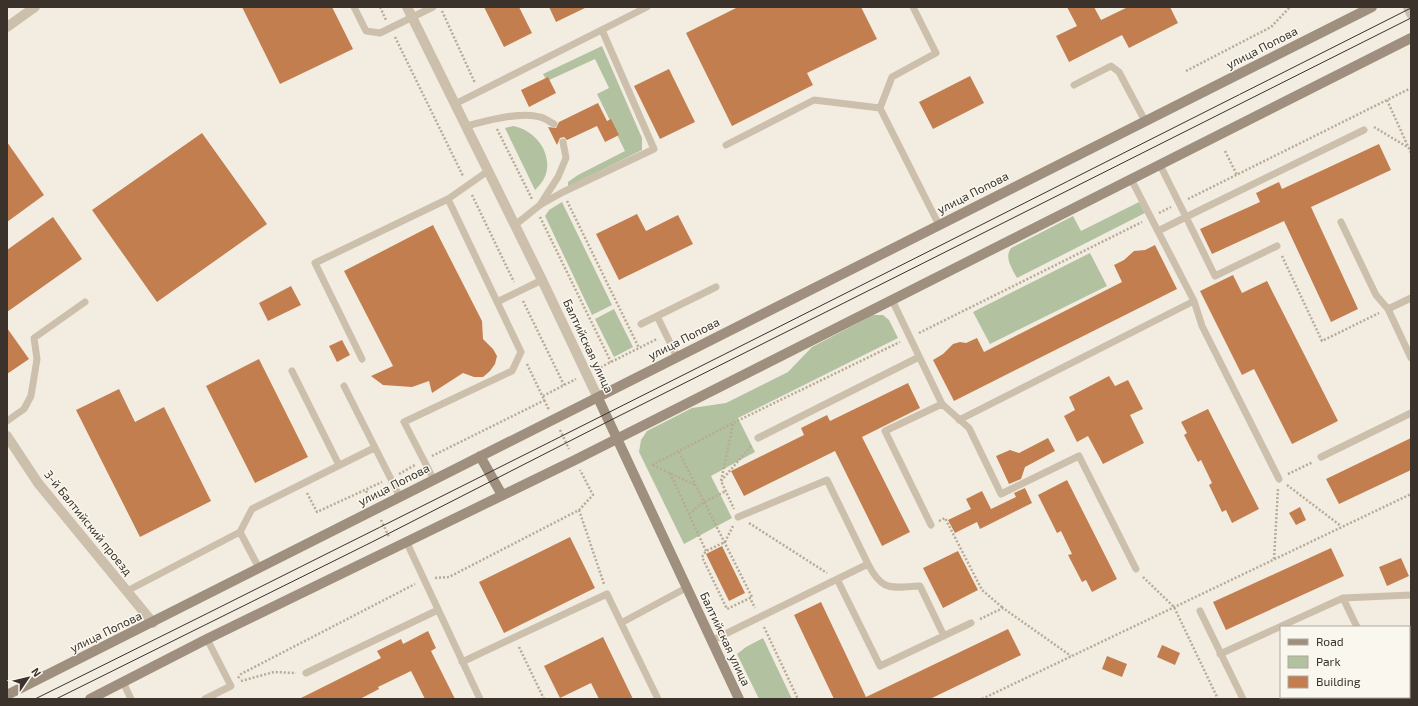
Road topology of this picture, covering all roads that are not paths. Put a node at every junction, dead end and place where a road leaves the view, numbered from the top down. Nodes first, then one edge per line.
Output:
1 (35, 7) edge
2 (354, 7) edge
3 (407, 7) edge
4 (433, 7) edge
5 (647, 7) edge
6 (913, 7) edge
7 (1372, 7) edge
8 (1408, 7) edge
9 (1411, 14) edge
10 (412, 17) junction
11 (7, 27) edge
12 (602, 30) junction
13 (1411, 38) edge
14 (1074, 85) dead end
15 (455, 104) junction
16 (880, 108) junction
17 (1145, 121) junction
18 (554, 124) dead end
19 (466, 126) junction
20 (1364, 130) dead end
21 (563, 142) dead end
22 (726, 145) dead end
23 (1160, 165) junction
24 (488, 171) junction
25 (1131, 180) junction
26 (448, 199) junction
27 (538, 207) junction
28 (1186, 217) junction
29 (1341, 222) dead end
30 (515, 225) junction
31 (939, 225) junction
32 (1158, 231) junction
33 (1278, 246) road end
34 (542, 280) junction
35 (716, 287) dead end
36 (1411, 298) edge
37 (892, 300) junction
38 (1194, 301) junction
39 (85, 302) dead end
40 (497, 302) junction
41 (1388, 308) junction
42 (657, 316) junction
43 (641, 324) dead end
44 (919, 357) junction
45 (677, 358) junction
46 (1411, 358) edge
47 (362, 359) dead end
48 (292, 371) dead end
49 (344, 386) dead end
50 (598, 398) junction
51 (942, 404) junction
52 (1411, 413) edge
53 (959, 420) junction
54 (7, 421) edge
55 (7, 436) edge
56 (616, 438) junction
57 (758, 438) road end
58 (374, 448) junction
59 (480, 456) junction
60 (1321, 457) road end
61 (340, 465) junction
62 (1279, 479) road end
63 (434, 480) junction
64 (502, 496) junction
65 (400, 497) junction
66 (738, 517) road end
67 (931, 525) road end
68 (240, 532) junction
69 (407, 543) junction
70 (868, 564) junction
71 (259, 568) junction
72 (1136, 569) road end
73 (837, 579) junction
74 (686, 588) junction
75 (126, 591) junction
76 (1411, 595) edge
77 (1343, 598) junction
78 (438, 610) junction
79 (1200, 611) dead end
80 (154, 623) junction
81 (621, 623) junction
82 (971, 623) road end
83 (1282, 626) edge
84 (1357, 626) edge
85 (1280, 627) edge
86 (944, 636) junction
87 (207, 639) junction
88 (712, 641) junction
89 (1220, 654) junction
90 (462, 662) junction
91 (306, 673) road end
92 (123, 682) junction
93 (7, 695) edge
94 (90, 699) edge
95 (131, 699) edge
96 (205, 699) edge
97 (480, 699) edge
98 (658, 699) edge
99 (739, 699) edge
100 (1243, 699) edge

1 - 11 street
2 - 10 lane
3 - 10 street, Балтийская улица
4 - 10 lane
5 - 12 lane
6 - 16 lane
7 - 17 main road, улица Попова
8 - 9 street
10 - 15 street, Балтийская улица
12 - 15 lane
12 - 27 lane
13 - 23 main road
14 - 17 lane
15 - 19 street, Балтийская улица
16 - 22 lane
16 - 31 lane
17 - 31 main road, улица Попова
18 - 19 lane
19 - 24 street, Балтийская улица
20 - 28 lane
21 - 27 lane
23 - 25 main road
23 - 28 lane
24 - 26 lane
24 - 30 street, Балтийская улица
25 - 32 lane
25 - 37 main road
26 - 40 lane
26 - 47 lane
27 - 30 lane
28 - 32 lane
28 - 33 lane
29 - 41 lane
30 - 34 street, Балтийская улица
31 - 45 main road, улица Попова
32 - 38 lane
34 - 40 lane
34 - 50 street, Балтийская улица
35 - 42 lane
36 - 41 lane
37 - 44 lane
37 - 56 main road
38 - 53 lane
38 - 62 lane
39 - 54 lane
40 - 63 lane
41 - 46 lane
42 - 43 lane
42 - 45 lane
44 - 51 lane
44 - 57 lane
45 - 50 main road, улица Попова
48 - 61 lane
49 - 58 lane
50 - 56 main road, Балтийская улица
50 - 59 main road, улица Попова
51 - 53 lane
51 - 67 lane
52 - 60 lane
53 - 72 lane
55 - 75 street, 3-й Балтийский проезд
56 - 64 main road
56 - 74 main road, Балтийская улица
58 - 61 lane
58 - 65 lane
59 - 63 main road, улица Попова
59 - 64 main road
61 - 68 lane
63 - 65 main road, улица Попова
64 - 69 main road
65 - 71 main road, улица Попова
66 - 70 lane
68 - 71 lane
68 - 75 lane
69 - 78 lane
69 - 87 main road
70 - 73 lane
70 - 86 lane
71 - 80 main road, улица Попова
73 - 86 lane
73 - 88 lane
74 - 81 lane
74 - 88 main road, Балтийская улица
75 - 80 street, 3-й Балтийский проезд
76 - 77 lane
77 - 83 lane
77 - 84 lane
78 - 90 lane
78 - 91 lane
79 - 89 lane
80 - 93 main road, улица Попова
81 - 90 lane
81 - 98 lane
82 - 86 lane
85 - 89 lane
87 - 92 main road
87 - 96 lane
88 - 99 main road, Балтийская улица
89 - 100 lane
90 - 97 lane
92 - 94 main road
92 - 95 lane

